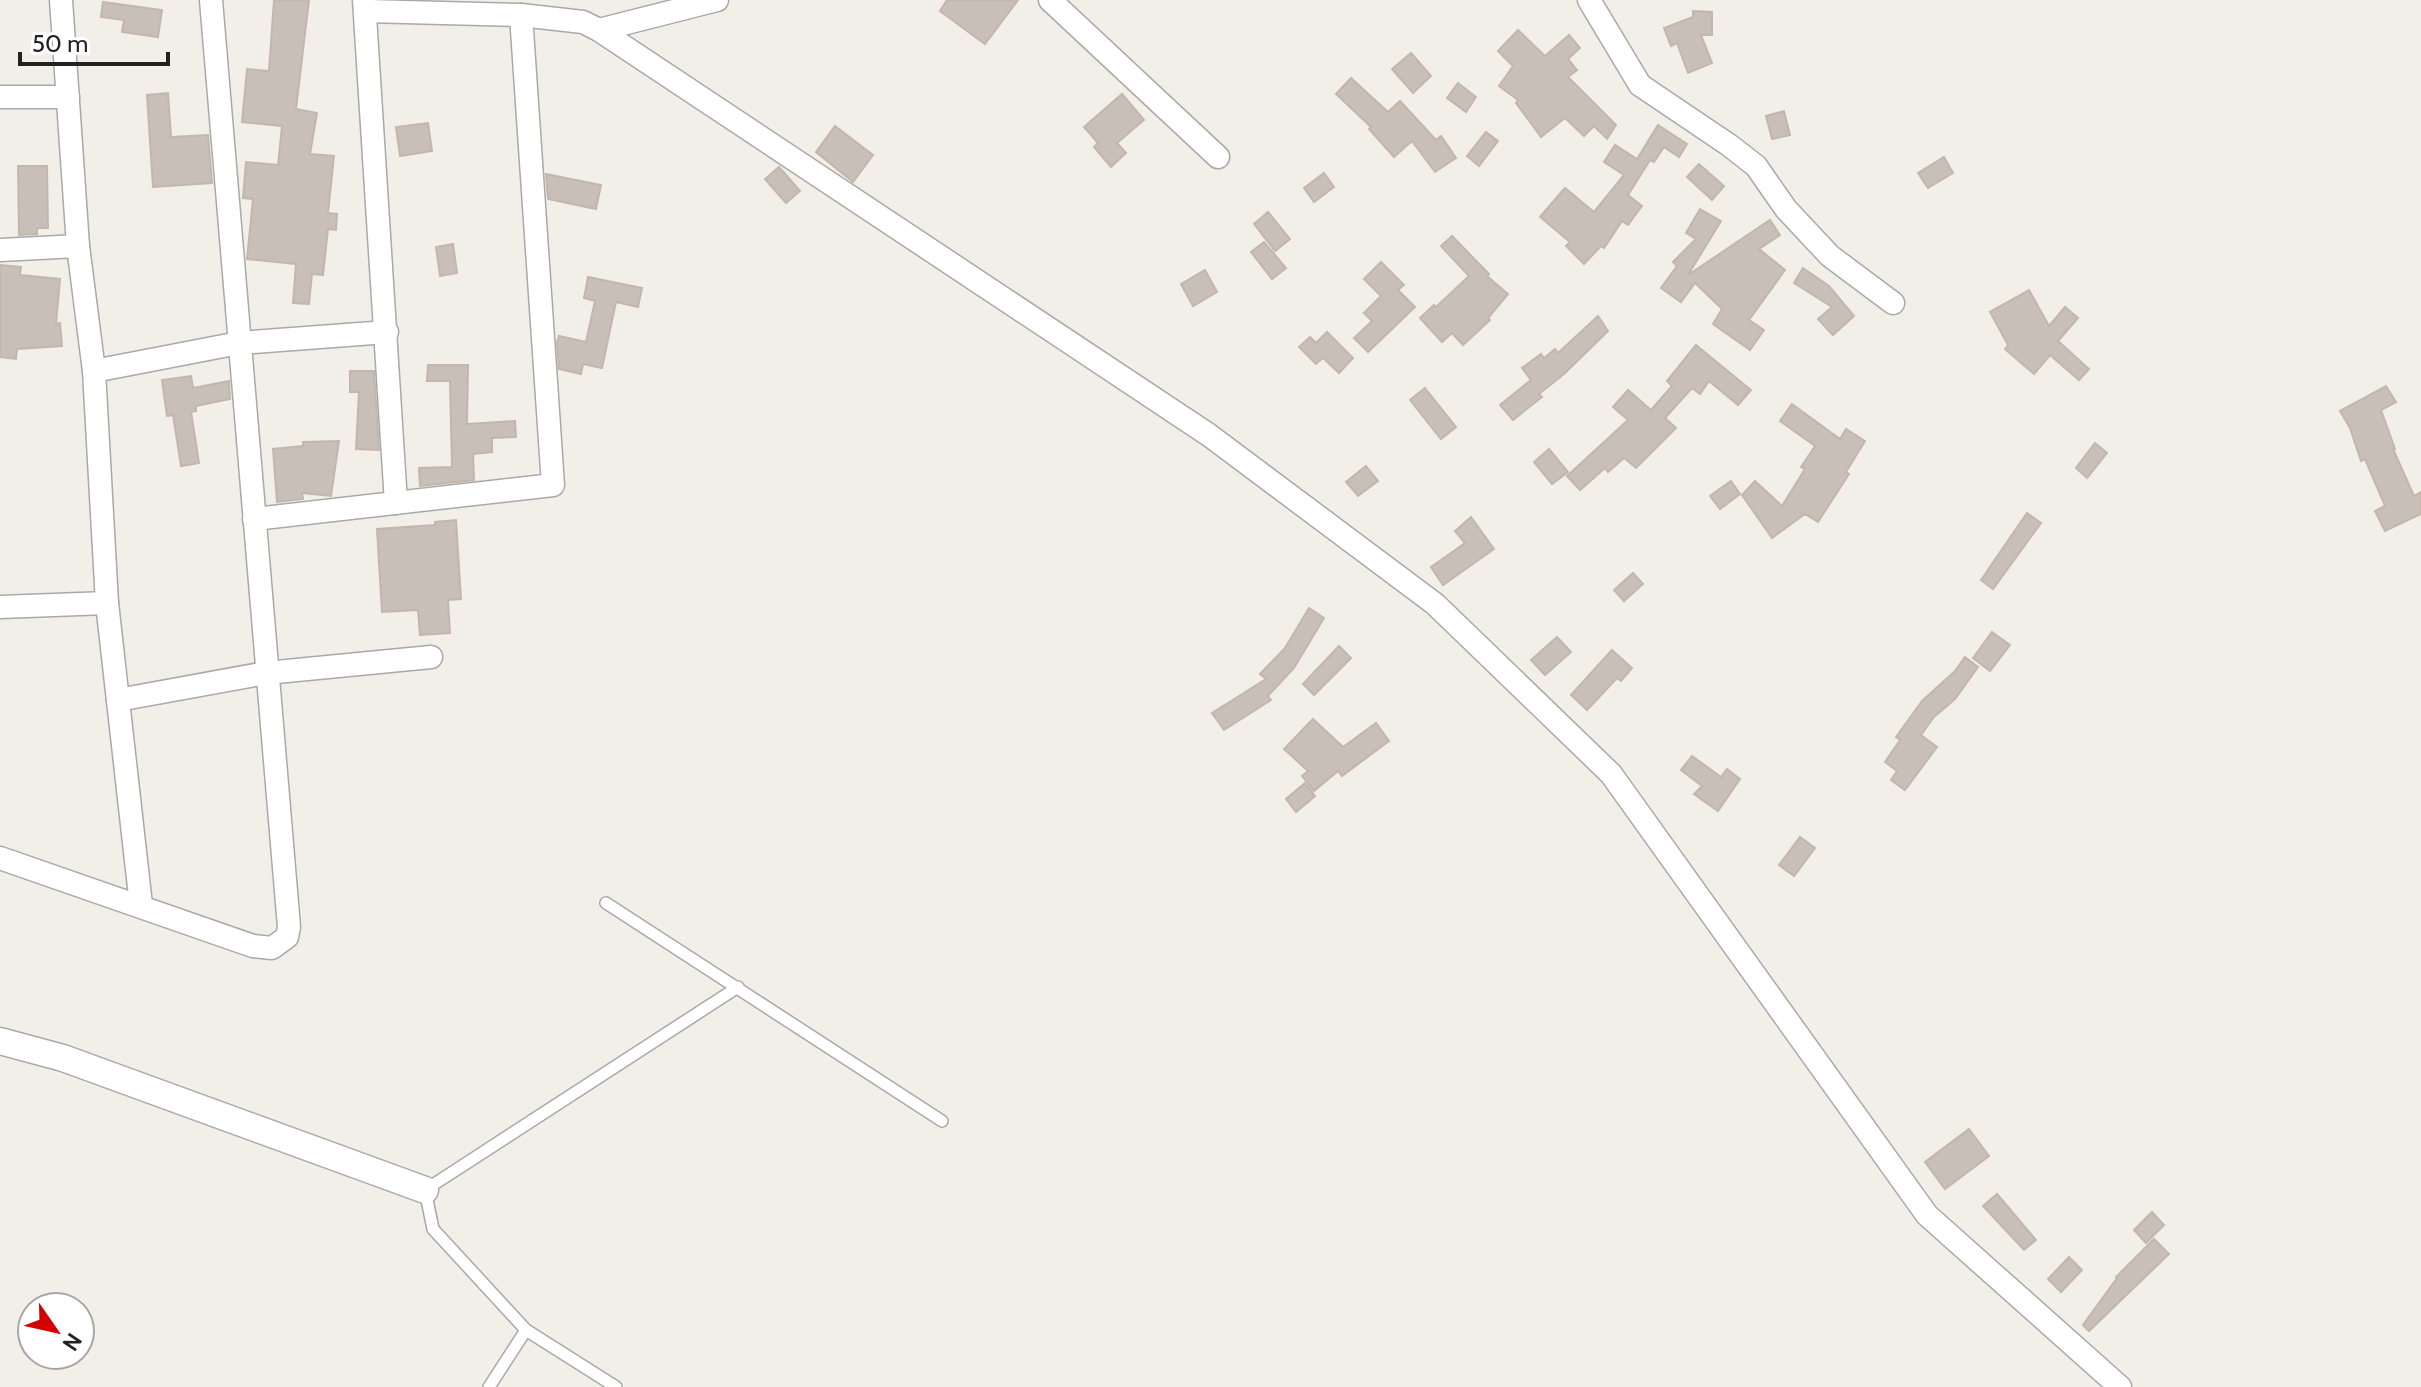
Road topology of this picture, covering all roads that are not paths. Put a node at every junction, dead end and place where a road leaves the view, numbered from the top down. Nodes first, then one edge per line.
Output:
1 (61, 0) edge
2 (211, 0) edge
3 (717, 0) edge
4 (1050, 0) edge
5 (1589, 0) edge
6 (365, 5) edge
7 (521, 15) junction
8 (599, 30) junction
9 (0, 97) edge
10 (68, 97) junction
11 (1218, 157) dead end
12 (78, 246) junction
13 (0, 250) edge
14 (1893, 303) dead end
15 (387, 332) junction
16 (239, 343) junction
17 (94, 371) junction
18 (396, 503) junction
19 (254, 519) junction
20 (107, 603) junction
21 (0, 607) edge
22 (431, 657) dead end
23 (266, 673) junction
24 (118, 700) junction
25 (0, 858) edge
26 (606, 903) dead end
27 (141, 905) junction
28 (738, 987) junction
29 (0, 1041) edge
30 (942, 1121) dead end
31 (425, 1190) junction
32 (526, 1330) junction
33 (489, 1387) edge
34 (616, 1387) edge
35 (2120, 1387) edge

1 - 10 street
2 - 16 street
3 - 8 street
4 - 11 street
5 - 14 street
6 - 7 street
6 - 15 street
7 - 8 street
7 - 18 street
8 - 35 street
9 - 10 street
10 - 12 street
12 - 13 street
12 - 17 street
15 - 16 street
15 - 18 street
16 - 17 street
16 - 19 street
17 - 20 street
18 - 19 street
19 - 23 street
20 - 21 street
20 - 24 street
22 - 23 street
23 - 24 street
23 - 27 street
24 - 27 street
25 - 27 street
26 - 28 lane
28 - 30 lane
28 - 31 lane
29 - 31 street
31 - 32 lane
32 - 33 lane
32 - 34 lane

